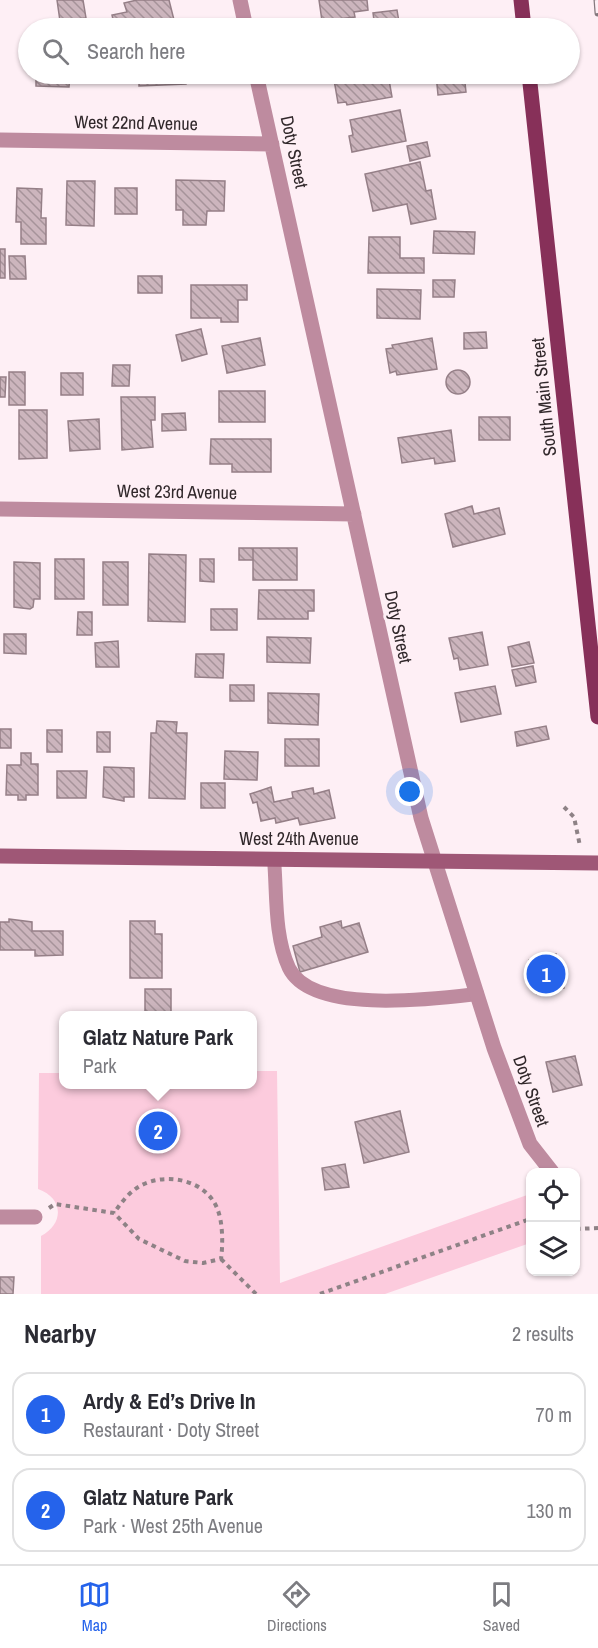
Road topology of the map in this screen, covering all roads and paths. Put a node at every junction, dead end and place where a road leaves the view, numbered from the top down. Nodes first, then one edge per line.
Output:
1 (240, 0) edge
2 (521, 0) edge
3 (244, 18) edge
4 (523, 18) edge
5 (258, 84) edge
6 (530, 84) edge
7 (0, 140) edge
8 (272, 144) junction
9 (0, 509) edge
10 (354, 514) junction
11 (598, 717) edge
12 (564, 807) dead end
13 (0, 856) edge
14 (274, 859) junction
15 (435, 860) junction
16 (590, 863) edge
17 (477, 994) junction
18 (548, 1168) edge
19 (114, 1213) junction
20 (0, 1217) edge
21 (35, 1217) joint
22 (526, 1221) edge
23 (598, 1228) edge
24 (580, 1229) edge
25 (221, 1259) junction
26 (256, 1294) edge
27 (320, 1294) edge

1 - 3 street
2 - 4 main road
5 - 8 street, Doty Street
6 - 11 main road, South Main Street
7 - 8 street, West 22nd Avenue
8 - 10 street, Doty Street
9 - 10 street, West 23rd Avenue
10 - 15 street, Doty Street
12 - 16 path
13 - 14 street, West 24th Avenue
14 - 15 street, West 24th Avenue
14 - 17 lane
15 - 16 street, West 24th Avenue
15 - 17 street, Doty Street
17 - 18 street, Doty Street
19 - 21 path
19 - 25 path
19 - 25 path
20 - 21 street
22 - 27 path
23 - 24 path
25 - 26 path

